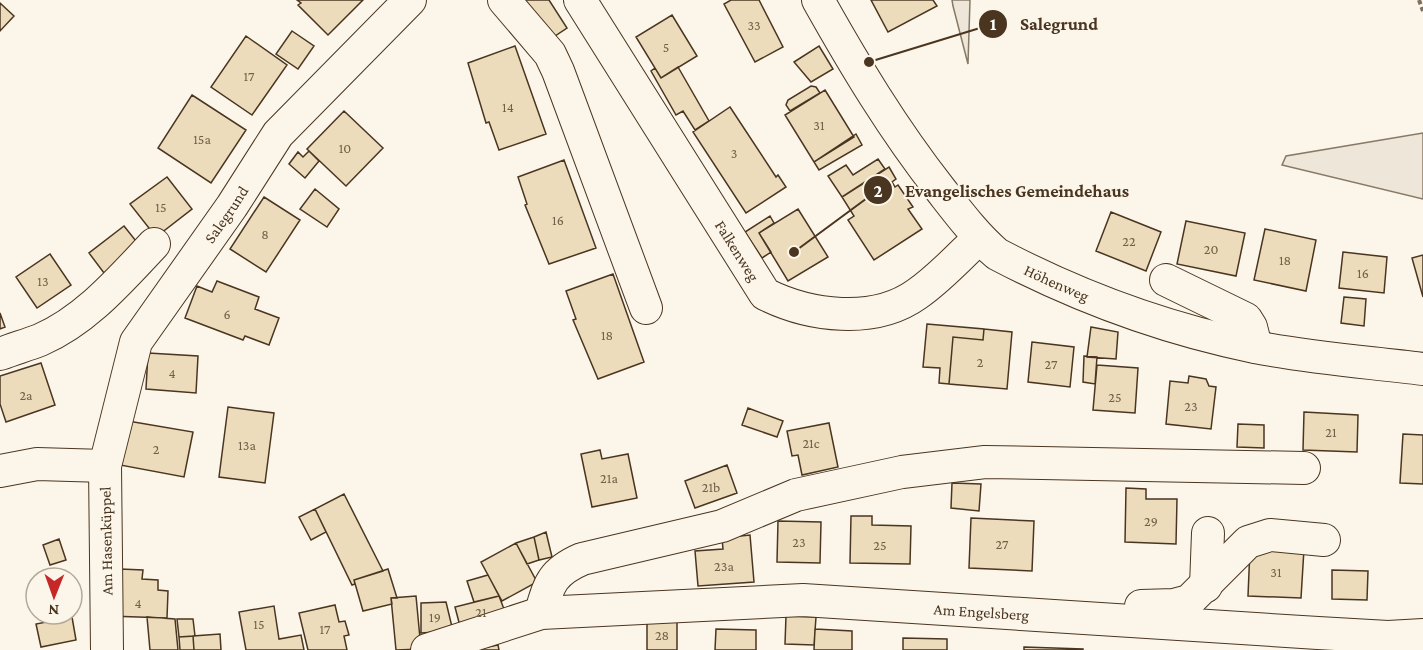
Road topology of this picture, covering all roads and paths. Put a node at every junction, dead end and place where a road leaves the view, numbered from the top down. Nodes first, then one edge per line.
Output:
1 (410, 0) edge
2 (504, 0) edge
3 (580, 0) edge
4 (818, 0) edge
5 (1419, 0) edge
6 (1423, 11) edge
7 (979, 238) junction
8 (154, 244) dead end
9 (1166, 279) dead end
10 (646, 308) dead end
11 (1256, 347) junction
12 (0, 354) edge
13 (1423, 369) edge
14 (105, 466) junction
15 (1304, 468) dead end
16 (0, 471) edge
17 (1208, 533) dead end
18 (1324, 540) dead end
19 (1206, 586) junction
20 (541, 613) junction
21 (1104, 619) junction
22 (1423, 635) edge
23 (433, 649) edge
24 (107, 650) edge

1 - 14 street, Salegrund
2 - 10 street
3 - 7 street, Falkenweg
4 - 7 street, Höhenweg
5 - 6 path
7 - 11 street, Höhenweg
8 - 12 street
9 - 11 street
11 - 13 street, Höhenweg
14 - 16 street, Am Hasenküppel
14 - 24 street, Am Hasenküppel
15 - 20 street
17 - 19 street
18 - 19 street
19 - 21 street
20 - 21 street, Am Engelsberg
20 - 23 street, Am Engelsberg
21 - 22 street, Am Engelsberg

